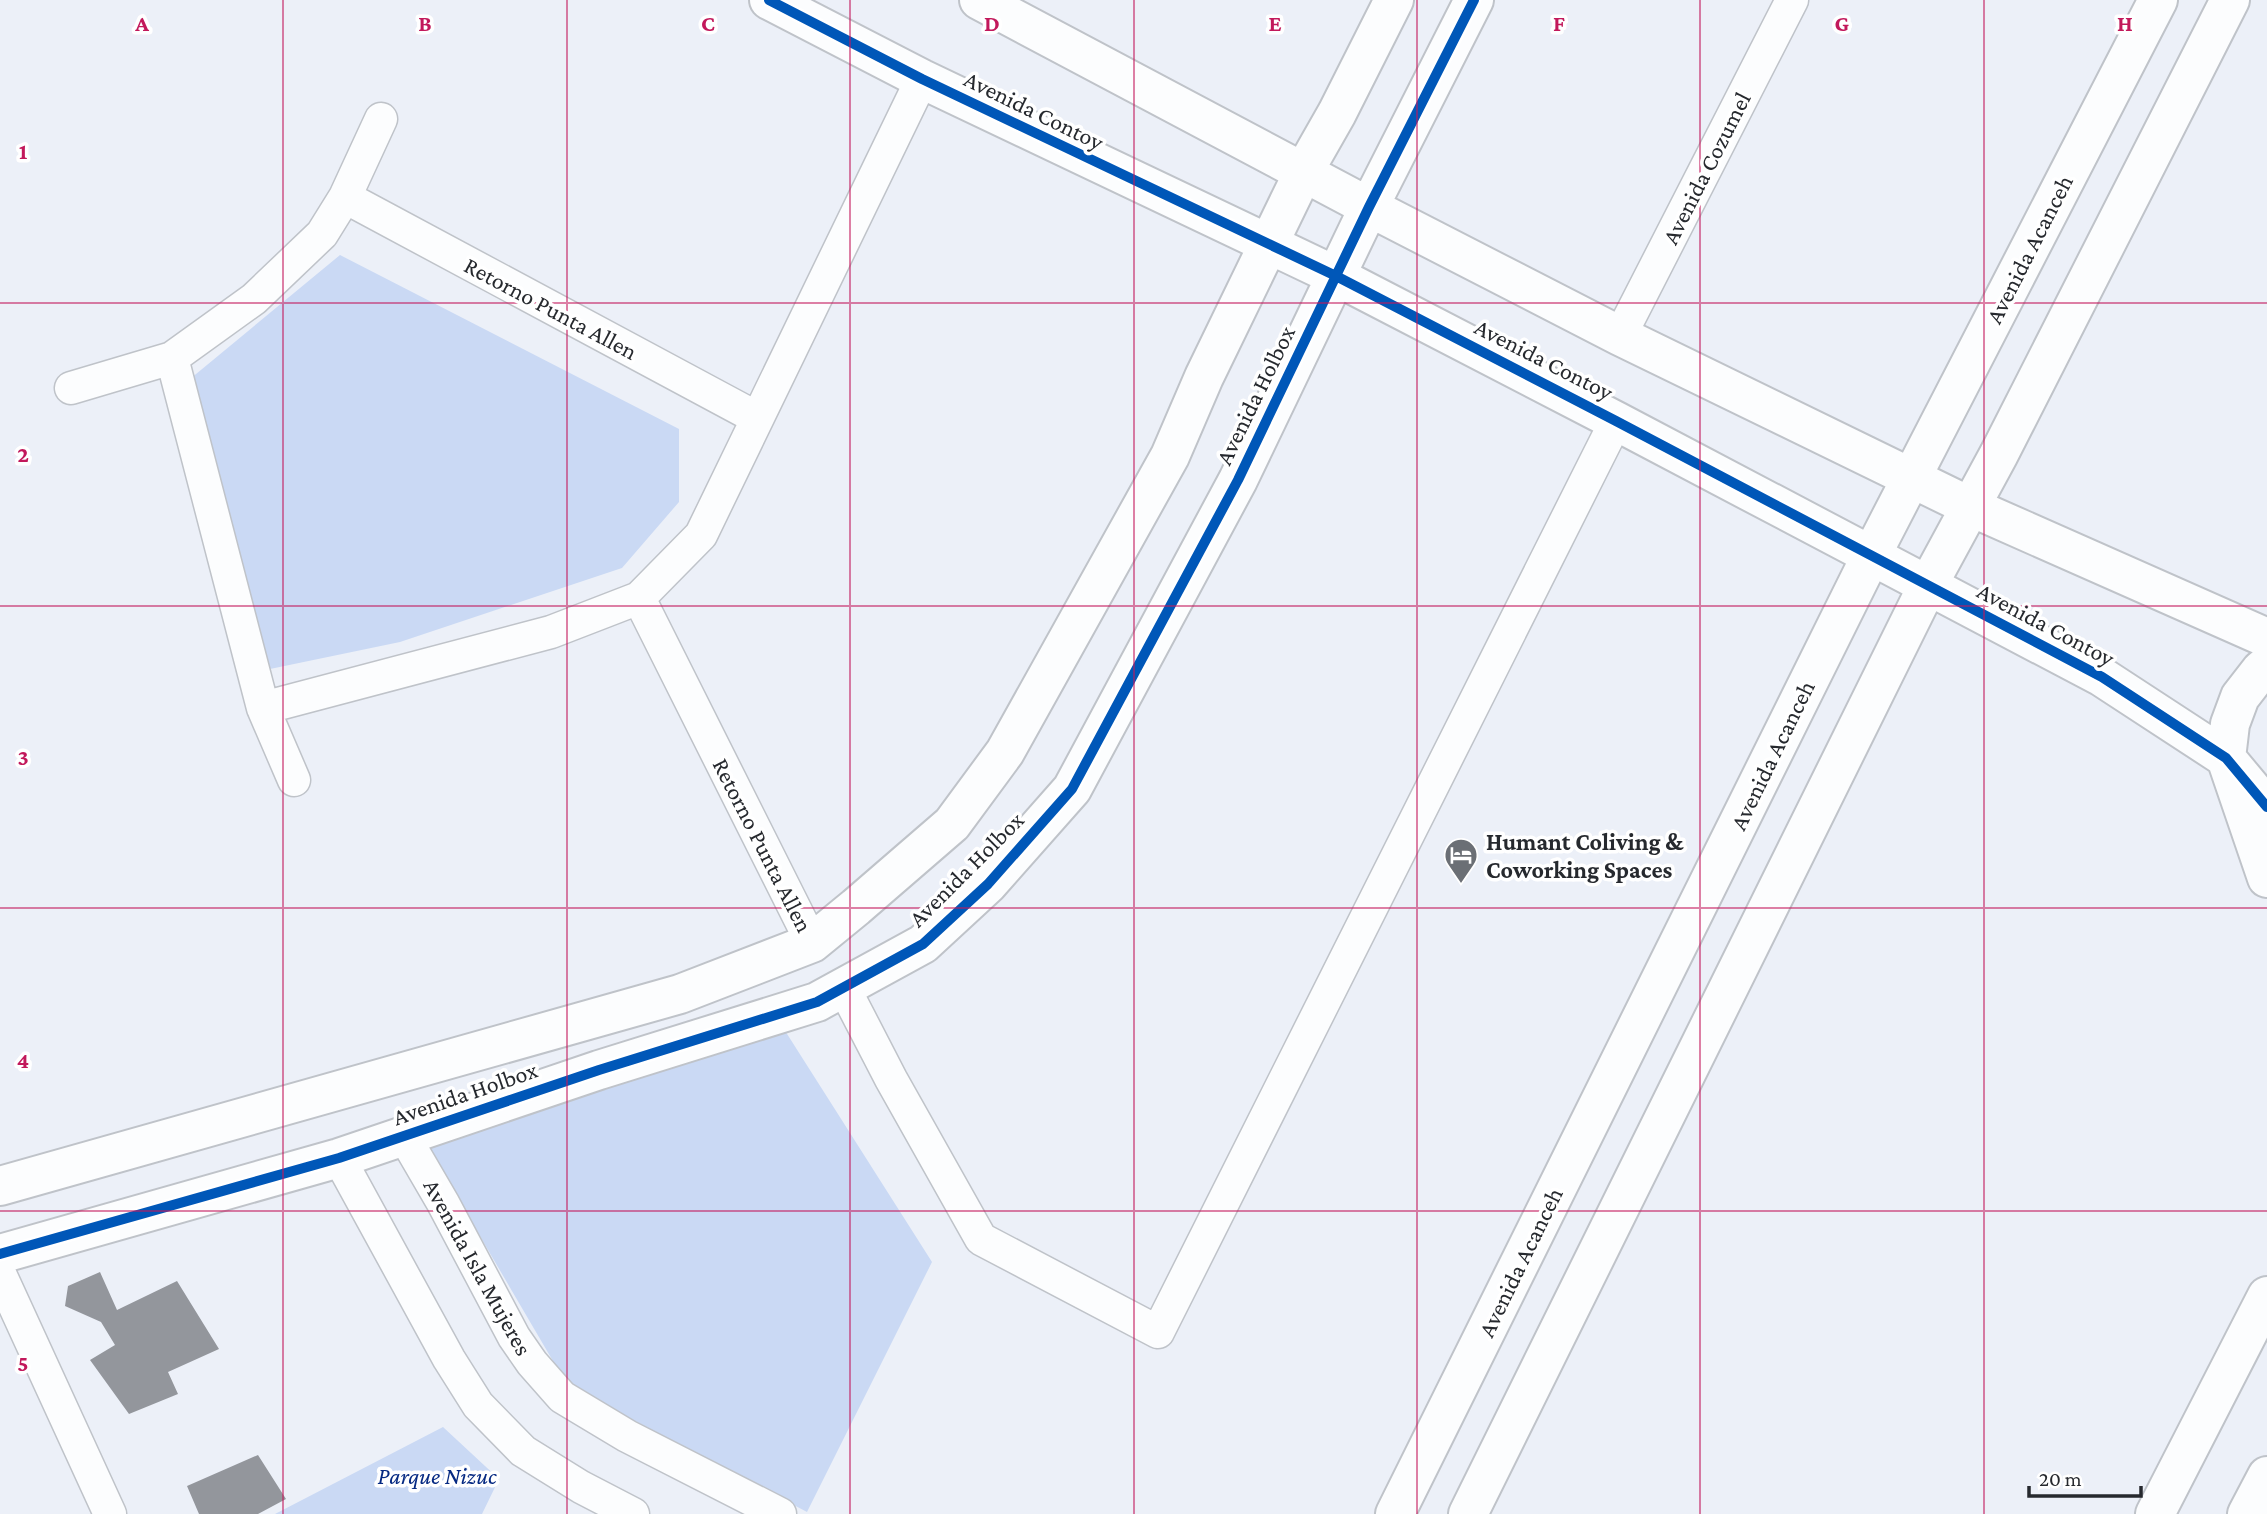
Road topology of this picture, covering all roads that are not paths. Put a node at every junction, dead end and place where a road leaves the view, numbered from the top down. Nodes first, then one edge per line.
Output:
1 (769, 0) edge
2 (979, 0) edge
3 (1394, 0) edge
4 (1474, 0) edge
5 (1792, 0) edge
6 (2158, 0) edge
7 (2230, 0) edge
8 (922, 79) junction
9 (381, 118) dead end
10 (1304, 171) junction
11 (345, 197) junction
12 (1369, 207) junction
13 (1268, 245) junction
14 (1336, 276) junction
15 (1620, 336) junction
16 (172, 358) junction
17 (71, 388) dead end
18 (757, 418) junction
19 (1616, 421) junction
20 (1911, 476) junction
21 (1971, 507) junction
22 (1871, 556) junction
23 (1928, 585) junction
24 (639, 598) junction
25 (2267, 638) edge
26 (2267, 665) edge
27 (263, 708) junction
28 (2226, 758) junction
29 (293, 780) dead end
30 (2267, 807) edge
31 (2267, 878) edge
32 (812, 943) junction
33 (844, 988) junction
34 (404, 1136) junction
35 (339, 1158) junction
36 (0, 1186) edge
37 (0, 1254) edge
38 (0, 1274) edge
39 (2267, 1296) edge
40 (2267, 1476) edge
41 (110, 1514) edge
42 (633, 1514) edge
43 (780, 1514) edge
44 (1395, 1514) edge
45 (1468, 1514) edge
46 (2155, 1514) edge
47 (2247, 1514) edge

1 - 8 street, Avenida Contoy
2 - 10 street
3 - 10 street, Avenida Holbox
4 - 12 street, Avenida Holbox
5 - 15 street, Avenida Cozumel
6 - 20 street, Avenida Acanceh
7 - 21 street
8 - 13 street, Avenida Contoy
8 - 18 street
9 - 11 street
10 - 12 street
10 - 13 street, Avenida Holbox
11 - 16 street
11 - 18 street, Retorno Punta Allen
12 - 14 street, Avenida Holbox
12 - 15 street
13 - 14 street, Avenida Contoy
13 - 32 street, Avenida Holbox
14 - 19 street, Avenida Contoy
14 - 33 street, Avenida Holbox
15 - 20 street
16 - 17 street
16 - 27 street
18 - 24 street
19 - 22 street, Avenida Contoy
19 - 33 street
20 - 21 street
20 - 22 street, Avenida Acanceh
21 - 23 street
21 - 25 street
22 - 23 street, Avenida Contoy
22 - 44 street, Avenida Acanceh
23 - 28 street, Avenida Contoy
23 - 45 street
24 - 27 street
24 - 32 street, Retorno Punta Allen
26 - 28 street
27 - 29 street
28 - 30 street, Avenida Contoy
28 - 31 street
32 - 36 street, Avenida Holbox
33 - 34 street, Avenida Holbox
34 - 35 street, Avenida Holbox
34 - 43 street, Avenida Isla Mujeres
35 - 37 street, Avenida Holbox
35 - 42 street
38 - 41 street
39 - 46 street
40 - 47 street

